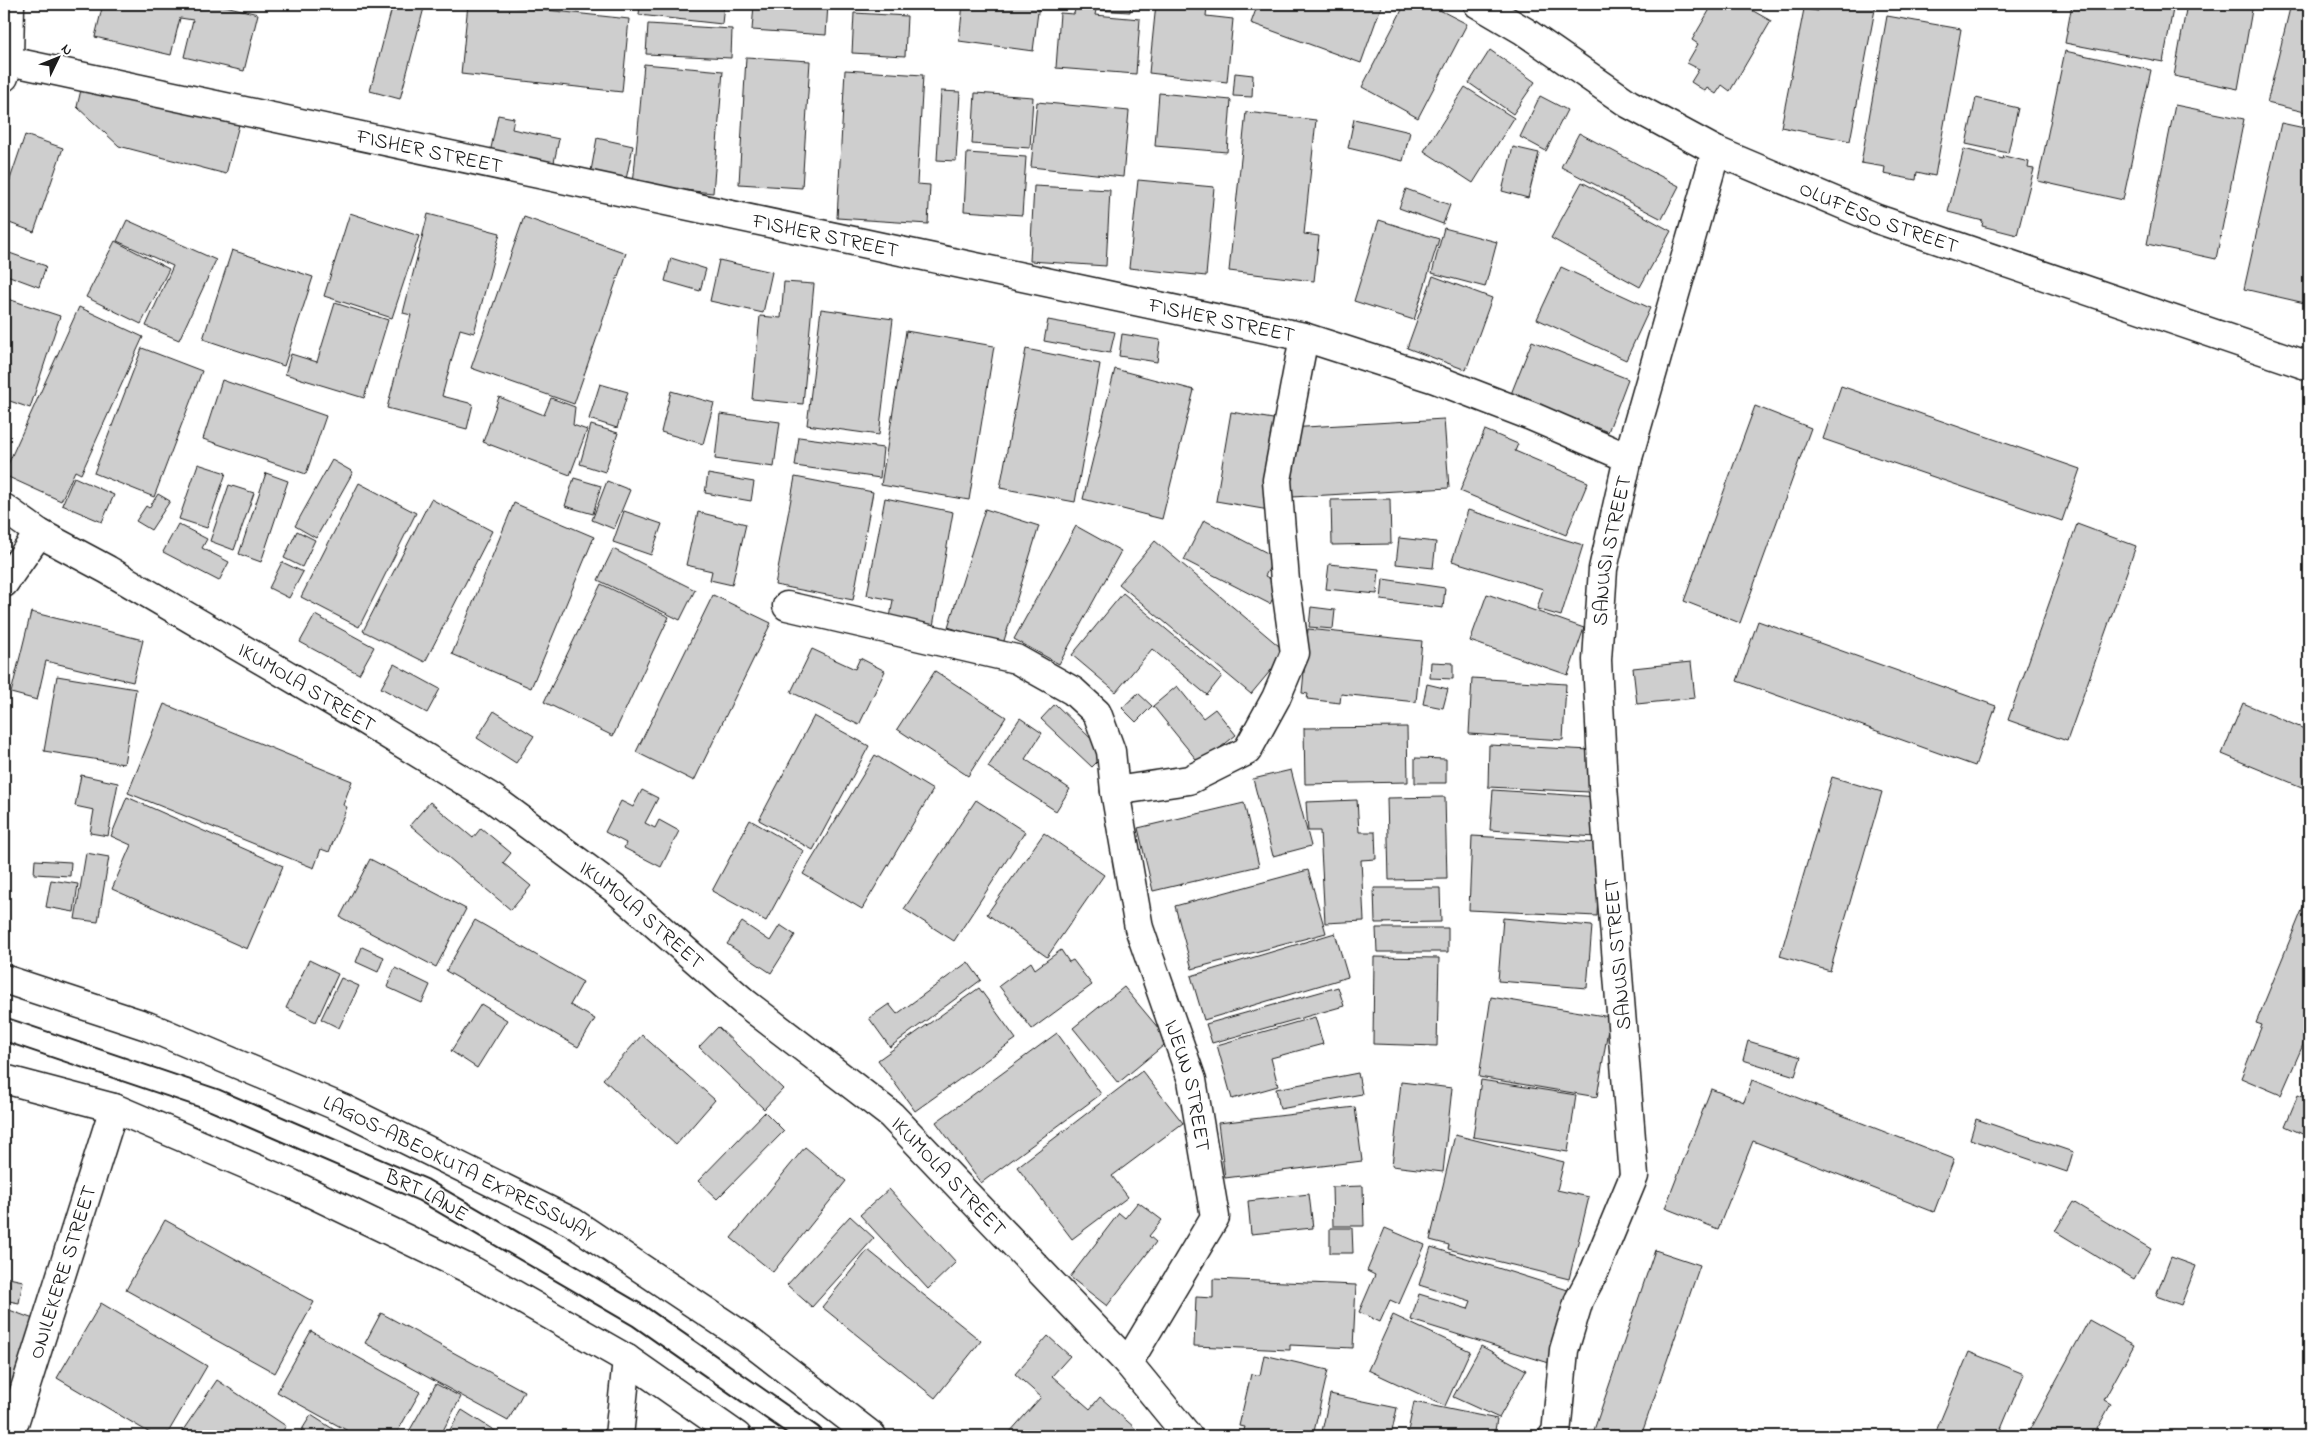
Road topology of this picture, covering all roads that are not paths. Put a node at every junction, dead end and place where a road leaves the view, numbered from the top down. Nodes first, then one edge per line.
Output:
1 (10, 4) edge
2 (1478, 4) edge
3 (6, 69) edge
4 (1716, 151) junction
5 (1304, 337) junction
6 (2309, 366) edge
7 (1628, 458) junction
8 (4, 508) edge
9 (39, 533) junction
10 (4, 583) edge
11 (787, 606) dead end
12 (1115, 791) junction
13 (4, 979) edge
14 (4, 1029) edge
15 (4, 1079) edge
16 (114, 1108) junction
17 (627, 1359) junction
18 (1128, 1363) junction
19 (10, 1436) edge
20 (620, 1436) edge
21 (736, 1436) edge
22 (811, 1436) edge
23 (872, 1436) edge
24 (1188, 1436) edge
25 (1553, 1436) edge

1 - 3 main road
2 - 4 main road, OLUFESO STREET
3 - 5 main road, FISHER STREET
4 - 6 main road, OLUFESO STREET
4 - 7 main road, SANUSI STREET
5 - 7 main road, FISHER STREET
5 - 12 main road
7 - 25 main road, SANUSI STREET
8 - 9 main road, IKUMOLA STREET
9 - 10 main road
9 - 18 main road, IKUMOLA STREET
11 - 12 main road, IJEUN STREET
12 - 18 main road, IJEUN STREET
13 - 23 main road, LAGOS-ABEOKUTA EXPRESSWAY
14 - 22 lane, BRT LANE
15 - 16 main road
16 - 17 main road
16 - 19 main road, ONILEKERE STREET
17 - 20 main road
17 - 21 main road
18 - 24 main road, IKUMOLA STREET

